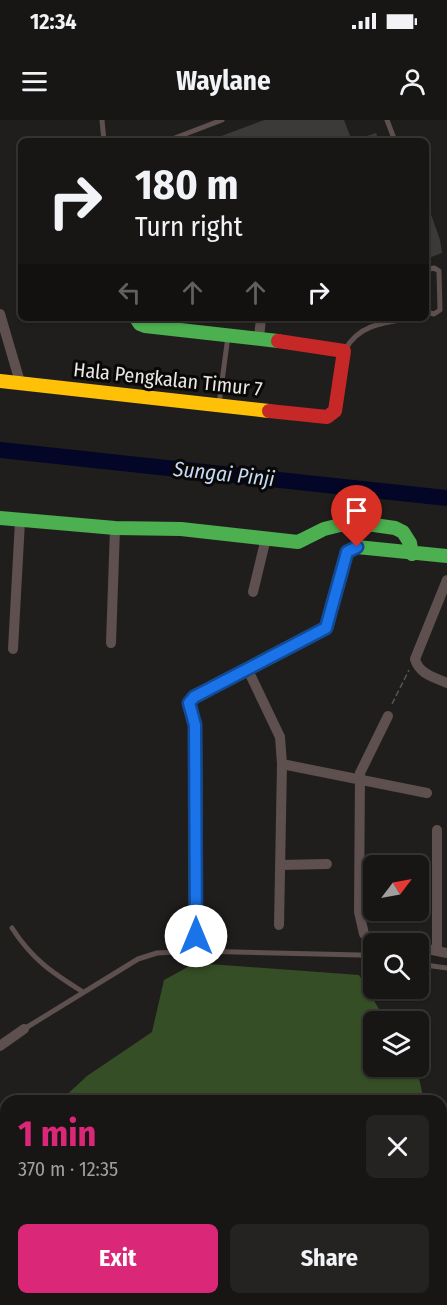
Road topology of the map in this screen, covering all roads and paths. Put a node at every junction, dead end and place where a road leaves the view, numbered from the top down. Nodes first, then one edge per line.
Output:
1 (102, 120) edge
2 (222, 120) edge
3 (387, 120) edge
4 (104, 138) edge
5 (175, 138) edge
6 (394, 138) edge
7 (429, 269) edge
8 (429, 313) edge
9 (0, 314) edge
10 (138, 321) edge
11 (261, 321) edge
12 (392, 321) edge
13 (229, 335) junction
14 (259, 338) junction
15 (344, 351) junction
16 (0, 381) edge
17 (20, 382) junction
18 (219, 404) junction
19 (0, 518) edge
20 (20, 521) junction
21 (115, 528) junction
22 (266, 538) junction
23 (412, 554) junction
24 (447, 556) edge
25 (447, 580) edge
26 (253, 592) dead end
27 (111, 643) dead end
28 (13, 649) dead end
29 (416, 663) junction
30 (248, 670) junction
31 (447, 683) edge
32 (392, 704) dead end
33 (388, 716) dead end
34 (282, 764) junction
35 (360, 780) junction
36 (427, 793) dead end
37 (437, 830) dead end
38 (327, 864) dead end
39 (280, 865) junction
40 (279, 925) dead end
41 (12, 928) dead end
42 (363, 934) edge
43 (196, 936) dead end
44 (442, 952) edge
45 (363, 955) edge
46 (429, 966) edge
47 (447, 968) edge
48 (83, 992) junction
49 (24, 1029) joint
50 (0, 1046) edge

1 - 4 lane
2 - 5 lane
3 - 6 lane
7 - 8 lane
9 - 17 street
10 - 13 street
11 - 14 street
12 - 15 lane
13 - 14 street
13 - 18 lane
14 - 15 street
15 - 18 street, Hala Pengkalan Timur 7
16 - 17 street, Hala Pengkalan Timur 7
17 - 18 street, Hala Pengkalan Timur 7
19 - 20 street
20 - 21 street
20 - 28 street
21 - 22 street
21 - 27 street
22 - 23 street
22 - 26 street
23 - 24 street
23 - 30 street
25 - 29 street
29 - 31 street
29 - 32 path
30 - 34 street
30 - 43 street
33 - 35 street
34 - 35 street
34 - 39 street
35 - 36 street
35 - 42 street
37 - 44 street
38 - 39 street
39 - 40 street
41 - 48 lane
45 - 48 lane
46 - 47 lane
48 - 49 lane
49 - 50 street

